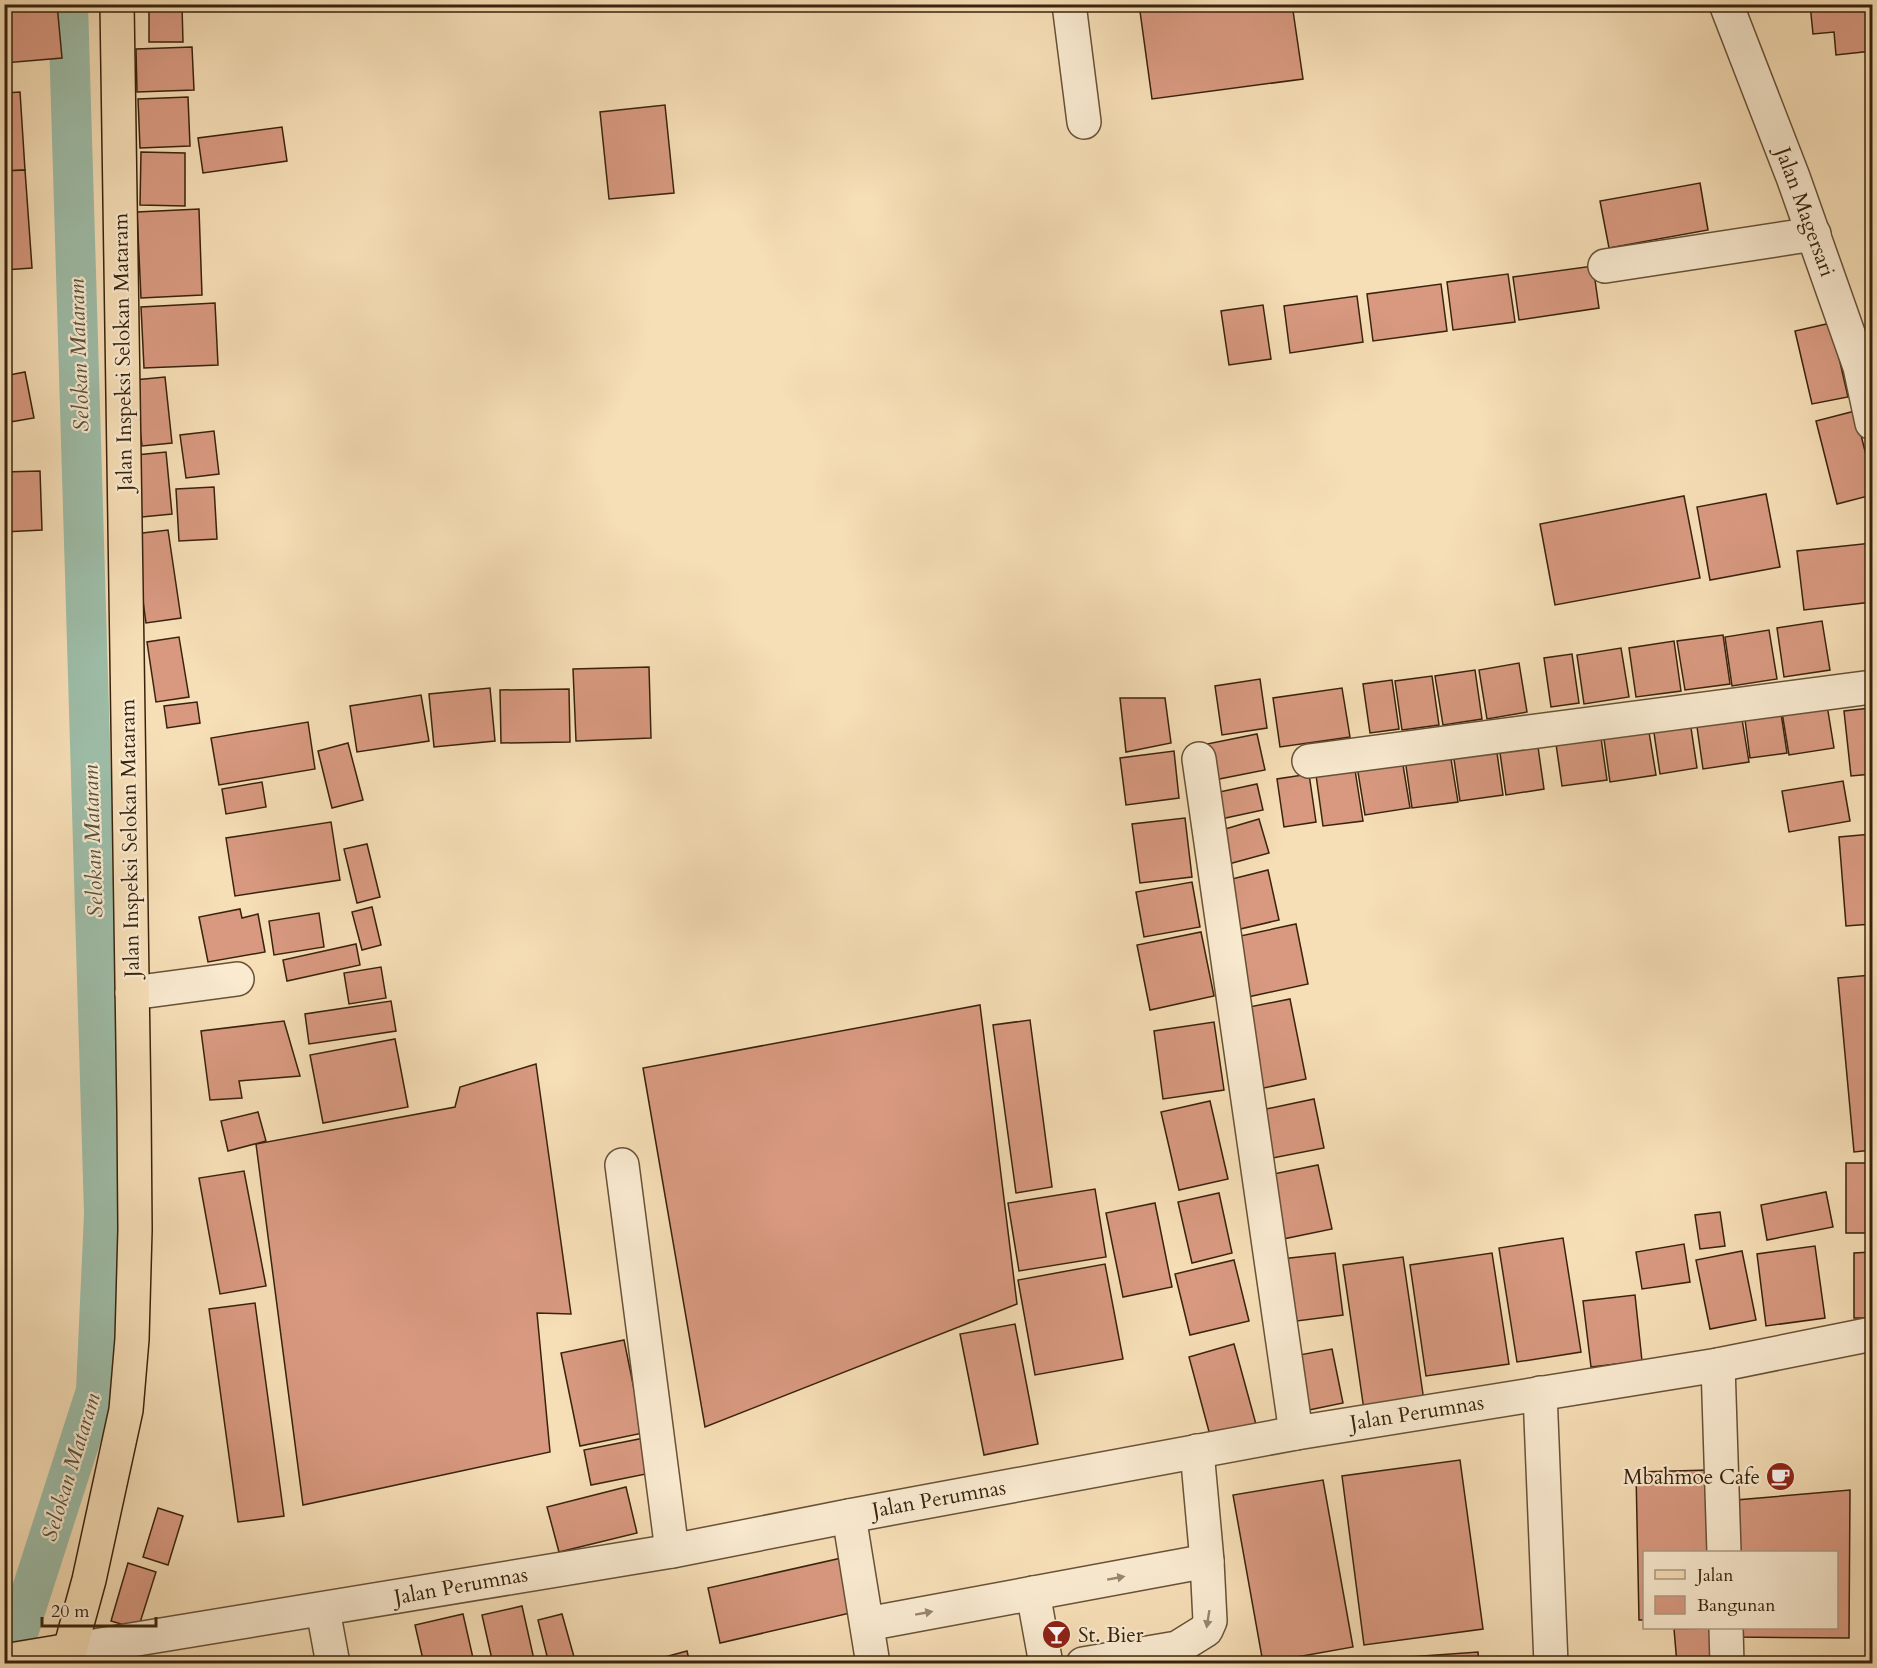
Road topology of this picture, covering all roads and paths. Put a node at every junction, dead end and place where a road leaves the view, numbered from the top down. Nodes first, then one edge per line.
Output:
1 (117, 4) edge
2 (1069, 4) edge
3 (1726, 4) edge
4 (1084, 122) dead end
5 (1814, 234) junction
6 (1605, 266) dead end
7 (1872, 423) edge
8 (1872, 687) edge
9 (1199, 759) dead end
10 (1309, 761) dead end
11 (237, 979) dead end
12 (132, 993) junction
13 (622, 1164) dead end
14 (1872, 1334) edge
15 (1718, 1365) junction
16 (1540, 1393) junction
17 (1296, 1433) junction
18 (1197, 1451) junction
19 (849, 1516) junction
20 (672, 1551) junction
21 (1724, 1551) edge
22 (1207, 1561) junction
23 (1033, 1593) junction
24 (324, 1610) junction
25 (867, 1624) junction
26 (1726, 1629) edge
27 (68, 1657) edge
28 (15, 1660) edge
29 (333, 1664) edge
30 (873, 1664) edge
31 (1046, 1664) edge
32 (1083, 1664) edge
33 (1551, 1664) edge
34 (1727, 1664) edge

1 - 12 main road, Jalan Inspeksi Selokan Mataram
2 - 4 street
3 - 5 street, Jalan Magersari
5 - 6 street
5 - 7 street, Jalan Magersari
8 - 10 street
9 - 17 street
11 - 12 street
12 - 27 main road, Jalan Inspeksi Selokan Mataram
13 - 20 street
14 - 15 street, Jalan Perumnas
15 - 16 street, Jalan Perumnas
15 - 21 street
16 - 17 street, Jalan Perumnas
16 - 33 street
17 - 18 street, Jalan Perumnas
18 - 19 street, Jalan Perumnas
18 - 22 street
19 - 20 street, Jalan Perumnas
19 - 25 street
20 - 24 street, Jalan Perumnas
23 -> 22 street
22 -> 32 street
25 -> 23 street
23 - 31 street
24 - 27 street, Jalan Perumnas
24 - 29 street
25 - 30 street
26 - 34 street
27 - 28 main road, Jalan Perumnas

